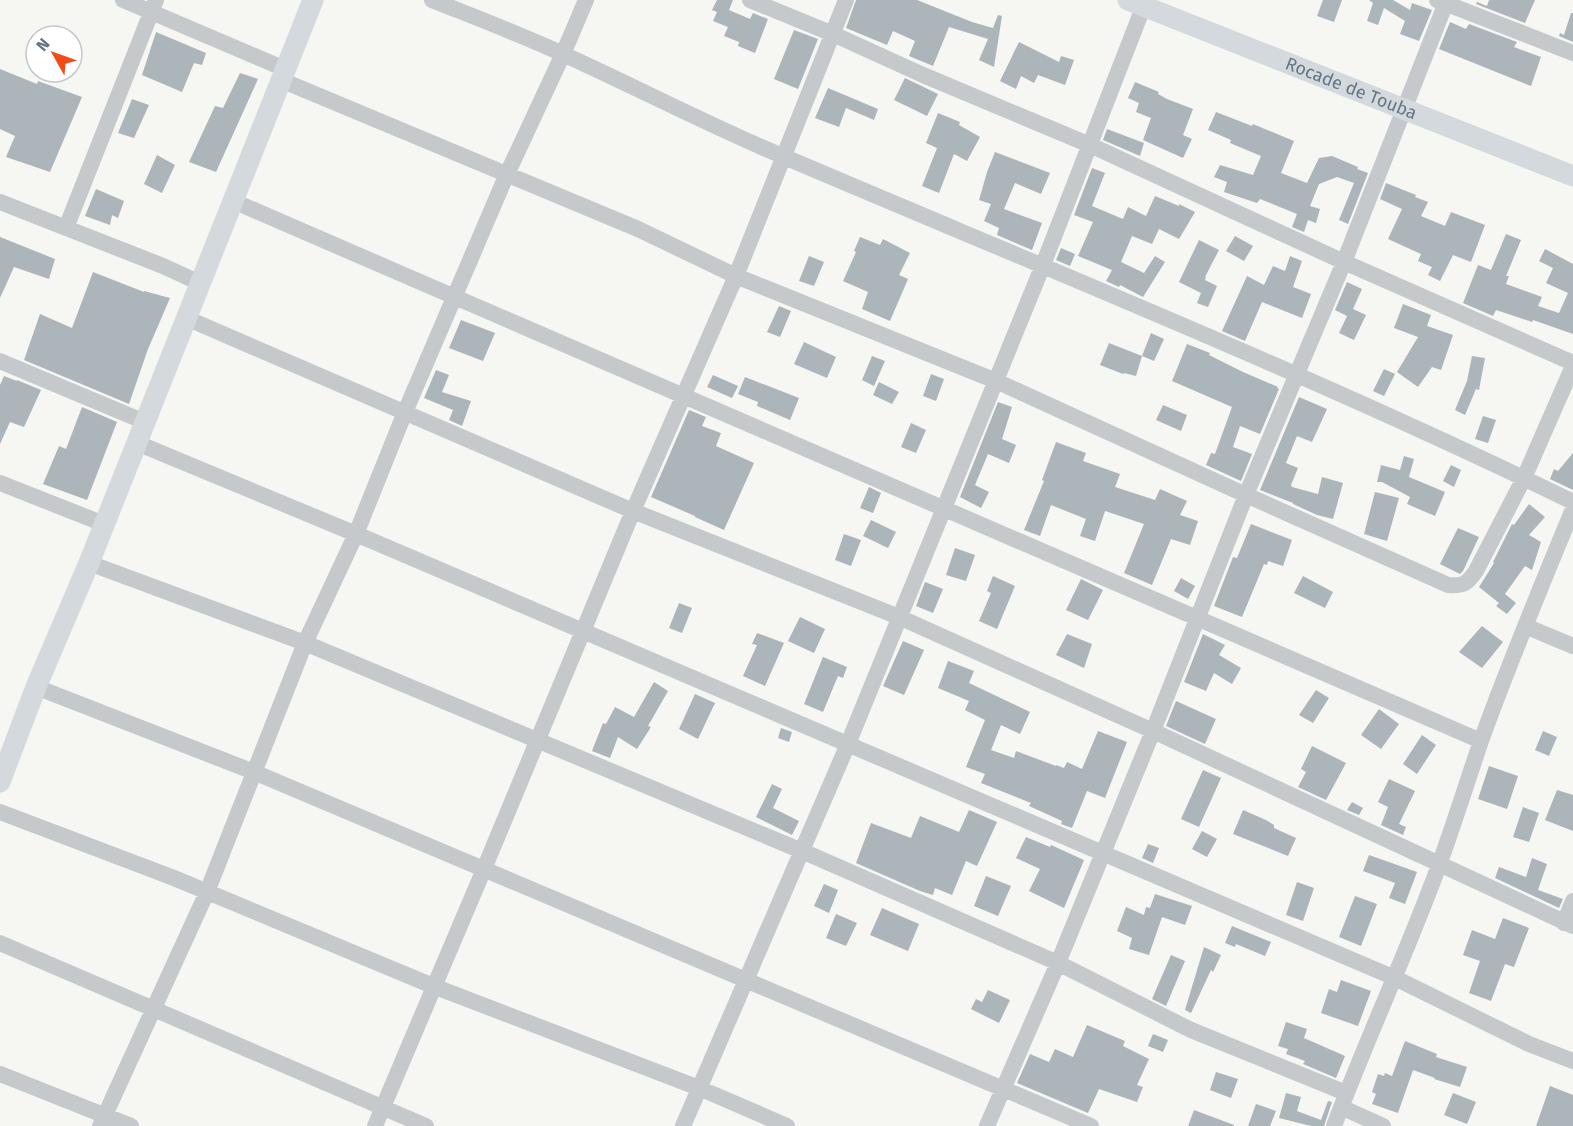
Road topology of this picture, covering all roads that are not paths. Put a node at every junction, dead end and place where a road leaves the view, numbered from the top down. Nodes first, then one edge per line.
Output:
1 (123, 0) edge
2 (313, 0) edge
3 (432, 0) edge
4 (586, 0) edge
5 (750, 0) edge
6 (846, 0) edge
7 (1444, 1) edge
8 (1139, 2) edge
9 (153, 6) edge
10 (833, 34) junction
11 (1573, 53) edge
12 (563, 54) junction
13 (283, 74) junction
14 (1404, 109) junction
15 (1090, 146) junction
16 (783, 157) junction
17 (507, 174) junction
18 (1573, 176) edge
19 (233, 201) junction
20 (0, 202) edge
21 (66, 228) junction
22 (1344, 262) junction
23 (1043, 265) junction
24 (736, 276) junction
25 (200, 283) junction
26 (455, 298) junction
27 (186, 318) junction
28 (0, 361) edge
29 (1573, 365) edge
30 (1297, 375) junction
31 (996, 381) junction
32 (683, 396) junction
33 (405, 412) junction
34 (145, 422) junction
35 (136, 443) junction
36 (1524, 478) junction
37 (0, 483) edge
38 (1246, 495) junction
39 (1573, 502) edge
40 (944, 509) junction
41 (1573, 509) edge
42 (633, 511) junction
43 (104, 524) junction
44 (356, 534) junction
45 (89, 563) junction
46 (899, 617) junction
47 (1198, 618) junction
48 (1525, 626) junction
49 (583, 631) junction
50 (305, 644) junction
51 (1573, 646) edge
52 (36, 687) junction
53 (1153, 731) junction
54 (537, 741) junction
55 (1481, 741) junction
56 (848, 744) junction
57 (254, 772) junction
58 (1, 775) edge
59 (0, 812) edge
60 (802, 851) junction
61 (1103, 853) junction
62 (1440, 865) junction
63 (484, 869) junction
64 (207, 892) junction
65 (1573, 901) edge
66 (1569, 925) edge
67 (0, 943) edge
68 (1058, 963) junction
69 (1395, 978) junction
70 (746, 980) junction
71 (433, 986) junction
72 (153, 1009) junction
73 (1573, 1061) edge
74 (0, 1074) edge
75 (699, 1088) junction
76 (1003, 1089) junction
77 (1344, 1100) junction
78 (383, 1108) junction
79 (102, 1120) edge
80 (131, 1126) edge
81 (375, 1126) edge
82 (426, 1126) edge
83 (683, 1126) edge
84 (787, 1126) edge
85 (987, 1126) edge
86 (1091, 1126) edge
87 (1334, 1126) edge
88 (1383, 1126) edge

1 - 9 street
2 - 13 main road
3 - 12 street
4 - 12 street
5 - 10 street
6 - 10 street
7 - 11 street
7 - 14 street
8 - 14 main road, Rocade de Touba
8 - 15 street
9 - 13 street
9 - 21 street
10 - 15 street
10 - 16 street
12 - 16 street
12 - 17 street
13 - 17 street
13 - 19 main road
14 - 18 main road, Rocade de Touba
14 - 22 street
15 - 22 street
15 - 23 street
16 - 23 street
16 - 24 street
17 - 24 street
17 - 26 street
19 - 25 main road
19 - 26 street
20 - 21 street
21 - 25 street
22 - 29 street
22 - 30 street
23 - 30 street
23 - 31 street
24 - 31 street
24 - 32 street
25 - 27 main road
26 - 32 street
26 - 33 street
27 - 33 street
27 - 34 main road
28 - 34 street
29 - 36 street
30 - 36 street
30 - 38 street
31 - 38 street
31 - 40 street
32 - 40 street
32 - 42 street
33 - 42 street
33 - 44 street
34 - 35 main road
35 - 43 main road
35 - 44 street
36 - 38 street
36 - 39 street
37 - 43 street
38 - 47 street
40 - 46 street
40 - 47 street
41 - 48 street
42 - 46 street
42 - 49 street
43 - 45 main road
44 - 49 street
44 - 50 street
45 - 50 street
45 - 52 main road
46 - 53 street
46 - 56 street
47 - 53 street
47 - 55 street
48 - 51 street
48 - 55 street
49 - 54 street
49 - 56 street
50 - 54 street
50 - 57 street
52 - 57 street
52 - 58 main road
53 - 61 street
53 - 62 street
54 - 60 street
54 - 63 street
55 - 62 street
56 - 60 street
56 - 61 street
57 - 63 street
57 - 64 street
59 - 64 street
60 - 68 street
60 - 70 street
61 - 68 street
61 - 69 street
62 - 66 street
62 - 69 street
63 - 70 street
63 - 71 street
64 - 71 street
64 - 72 street
65 - 66 street
67 - 72 street
68 - 76 street
68 - 77 street
69 - 73 street
69 - 77 street
70 - 75 street
70 - 76 street
71 - 75 street
71 - 78 street
72 - 78 street
72 - 79 street
74 - 79 street
75 - 83 street
75 - 84 street
76 - 85 street
76 - 86 street
77 - 87 street
77 - 88 street
78 - 81 street
78 - 82 street
79 - 80 street

